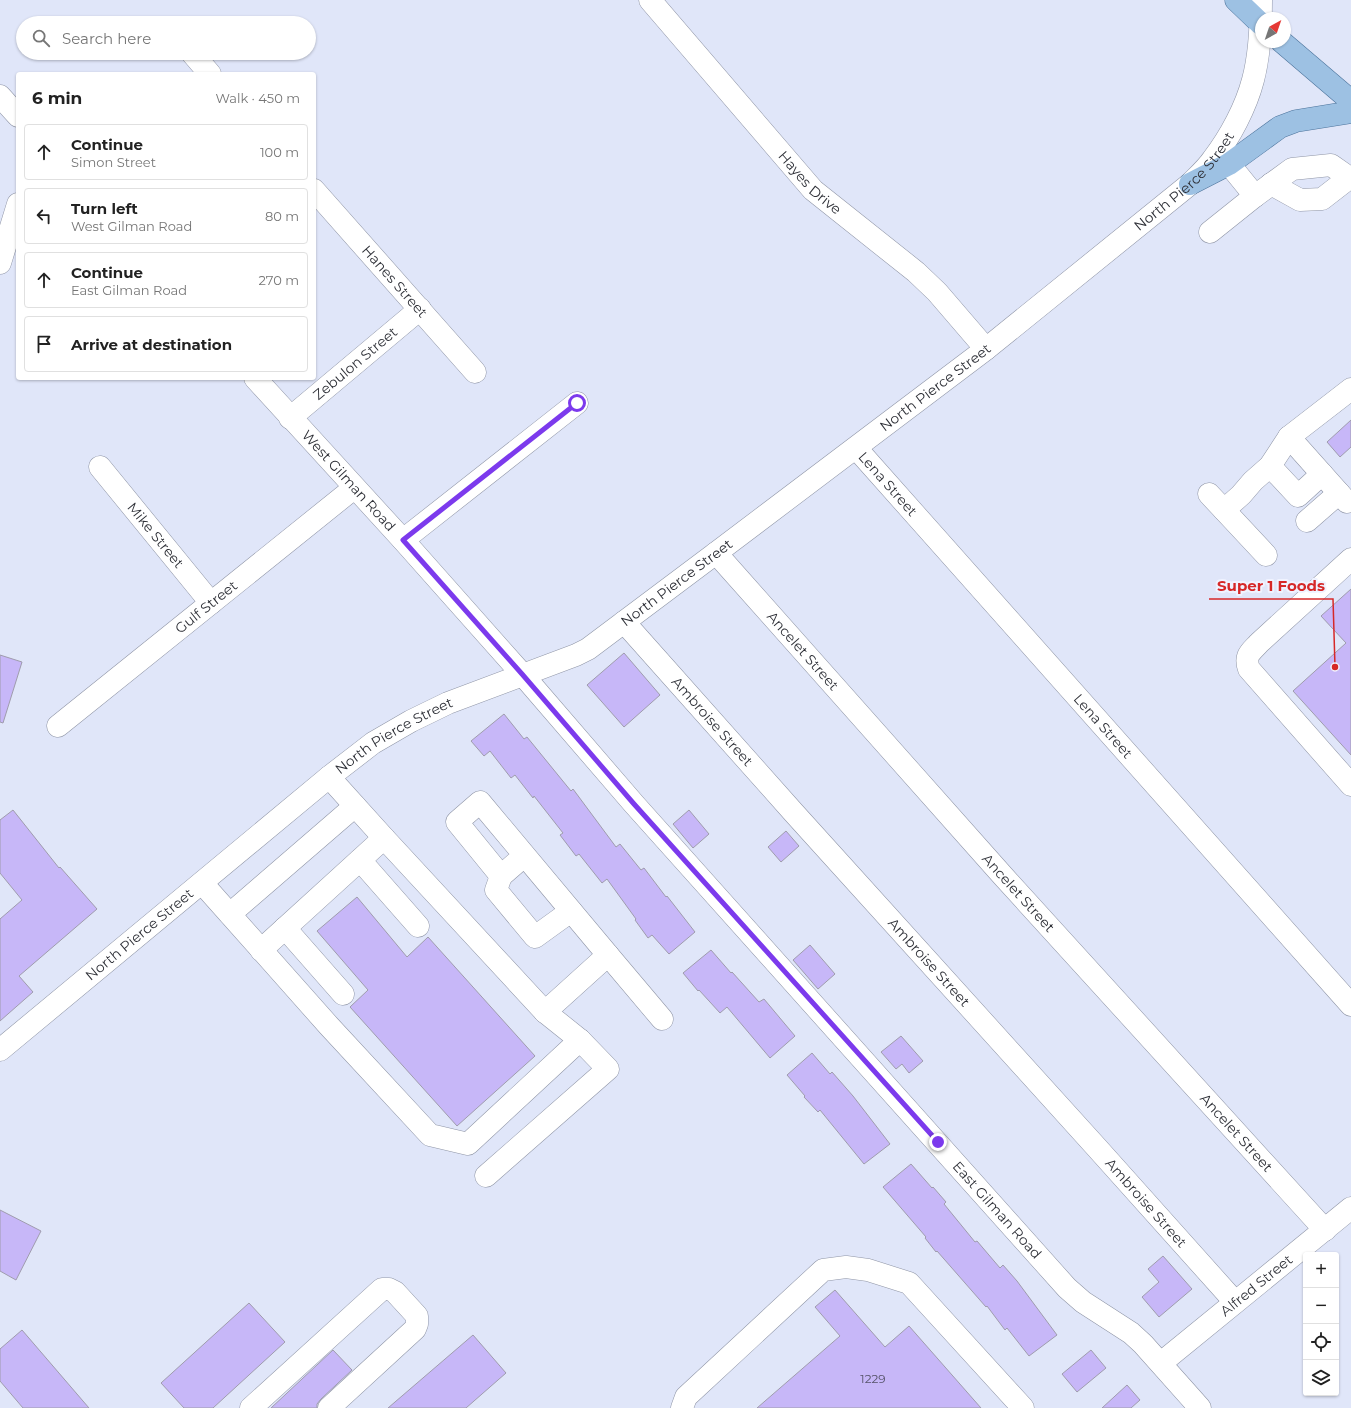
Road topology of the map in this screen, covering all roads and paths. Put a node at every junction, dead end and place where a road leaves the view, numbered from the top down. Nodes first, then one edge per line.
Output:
1 (650, 0) edge
2 (1236, 0) edge
3 (1261, 0) edge
4 (1261, 12) edge
5 (1255, 18) edge
6 (1259, 48) edge
7 (1289, 48) edge
8 (198, 60) edge
9 (208, 72) edge
10 (0, 96) edge
11 (1351, 100) edge
12 (1351, 112) edge
13 (16, 114) edge
14 (1229, 164) junction
15 (1350, 179) edge
16 (1190, 184) junction
17 (1263, 190) junction
18 (316, 192) edge
19 (16, 211) edge
20 (1210, 232) dead end
21 (0, 263) edge
22 (420, 309) junction
23 (986, 349) junction
24 (476, 372) dead end
25 (257, 380) edge
26 (1351, 389) edge
27 (577, 403) dead end
28 (290, 418) junction
29 (1289, 437) junction
30 (856, 448) junction
31 (1270, 466) junction
32 (100, 467) dead end
33 (1322, 474) junction
34 (354, 488) junction
35 (1209, 494) dead end
36 (1224, 510) junction
37 (1307, 522) dead end
38 (403, 540) junction
39 (716, 553) junction
40 (1266, 555) dead end
41 (1351, 559) edge
42 (211, 603) junction
43 (624, 622) junction
44 (522, 674) junction
45 (58, 726) dead end
46 (330, 776) junction
47 (1351, 785) edge
48 (355, 806) junction
49 (384, 838) junction
50 (524, 856) junction
51 (360, 860) junction
52 (501, 876) junction
53 (202, 883) junction
54 (571, 911) junction
55 (230, 914) junction
56 (418, 926) dead end
57 (285, 928) junction
58 (260, 950) junction
59 (608, 955) junction
60 (343, 994) dead end
61 (1351, 1005) edge
62 (545, 1012) junction
63 (662, 1019) dead end
64 (580, 1040) junction
65 (0, 1050) edge
66 (486, 1176) dead end
67 (1351, 1208) edge
68 (1325, 1230) junction
69 (1235, 1302) junction
70 (1161, 1362) junction
71 (251, 1408) edge
72 (329, 1408) edge
73 (682, 1408) edge
74 (1023, 1408) edge
75 (1200, 1408) edge

1 - 23 street, Hayes Drive
2 - 5 main road
3 - 4 street, North Pierce Street
6 - 16 street, North Pierce Street
7 - 11 main road
8 - 9 street
10 - 13 street
12 - 14 main road
14 - 16 main road
14 - 17 street
15 - 17 street
15 - 17 street
16 - 23 street, North Pierce Street
17 - 20 street
18 - 22 street, Hanes Street
19 - 21 street
22 - 24 street, Hanes Street
22 - 28 street, Zebulon Street
23 - 30 street, North Pierce Street
25 - 28 street, West Gilman Road
26 - 29 street
27 - 38 street
28 - 34 street, West Gilman Road
29 - 31 street
29 - 33 street
30 - 39 street, North Pierce Street
30 - 61 street, Lena Street
31 - 33 street
31 - 36 street
32 - 42 street, Mike Street
33 - 37 street
34 - 38 street, West Gilman Road
34 - 42 street, Gulf Street
35 - 36 street
36 - 40 street
38 - 44 street, West Gilman Road
39 - 43 street, North Pierce Street
39 - 68 street, Ancelet Street
41 - 47 street
42 - 45 street, Gulf Street
43 - 44 street, North Pierce Street
43 - 69 street, Ambroise Street
44 - 46 street, North Pierce Street
44 - 70 street, East Gilman Road
46 - 48 street
46 - 53 street, North Pierce Street
48 - 49 street
48 - 55 street
49 - 51 street
49 - 62 street
50 - 52 street
50 - 52 street
50 - 54 street
51 - 56 street
51 - 57 street
52 - 54 street
53 - 55 street
53 - 65 street, North Pierce Street
54 - 59 street
55 - 58 street
57 - 58 street
57 - 60 street
58 - 64 street
59 - 62 street
59 - 63 street
62 - 64 street
64 - 66 street
67 - 68 street, Alfred Street
68 - 69 street, Alfred Street
69 - 70 street, Alfred Street
70 - 75 street, East Gilman Road
71 - 72 street
73 - 74 street

